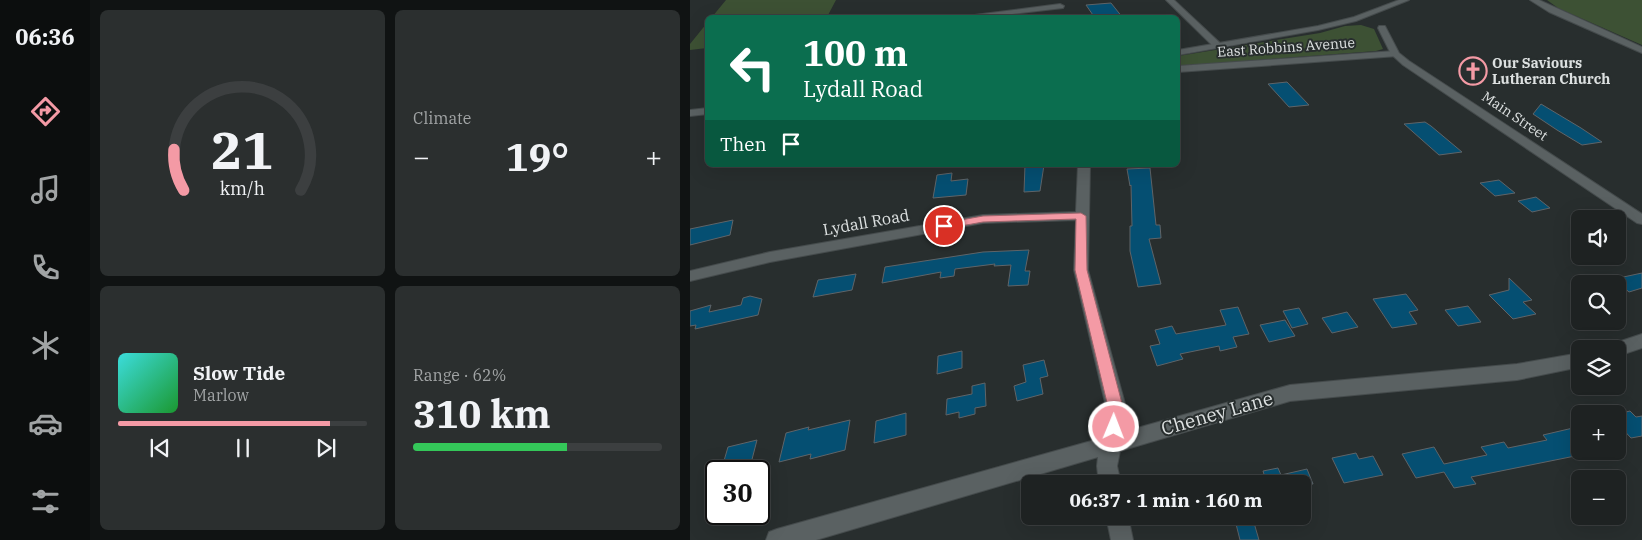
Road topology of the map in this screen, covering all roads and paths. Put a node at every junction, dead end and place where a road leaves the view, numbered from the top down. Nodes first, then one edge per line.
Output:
1 (1170, 0) edge
2 (1405, 0) edge
3 (1534, 0) edge
4 (1386, 4) edge
5 (1060, 6) edge
6 (980, 15) edge
7 (1378, 19) junction
8 (1218, 46) junction
9 (1642, 50) edge
10 (1180, 53) edge
11 (1395, 54) junction
12 (1180, 68) edge
13 (705, 111) edge
14 (690, 113) edge
15 (1084, 167) edge
16 (1081, 216) junction
17 (1642, 220) edge
18 (690, 276) edge
19 (1642, 341) edge
20 (1626, 346) edge
21 (1571, 362) edge
22 (1112, 443) junction
23 (1108, 475) edge
24 (1119, 525) edge
25 (777, 540) edge
26 (1122, 540) edge

1 - 8 street
2 - 4 street, East Robbins Avenue
3 - 9 street
4 - 7 street, East Robbins Avenue
5 - 6 street
7 - 8 street, East Robbins Avenue
7 - 11 street, Main Street
8 - 10 street, East Robbins Avenue
11 - 12 street, East Robbins Avenue
11 - 17 street, Main Street
13 - 14 street
15 - 16 street
16 - 18 street, Lydall Road
16 - 22 street
19 - 20 street
21 - 22 street, Cheney Lane
22 - 23 street
22 - 25 street, Cheney Lane
24 - 26 street

